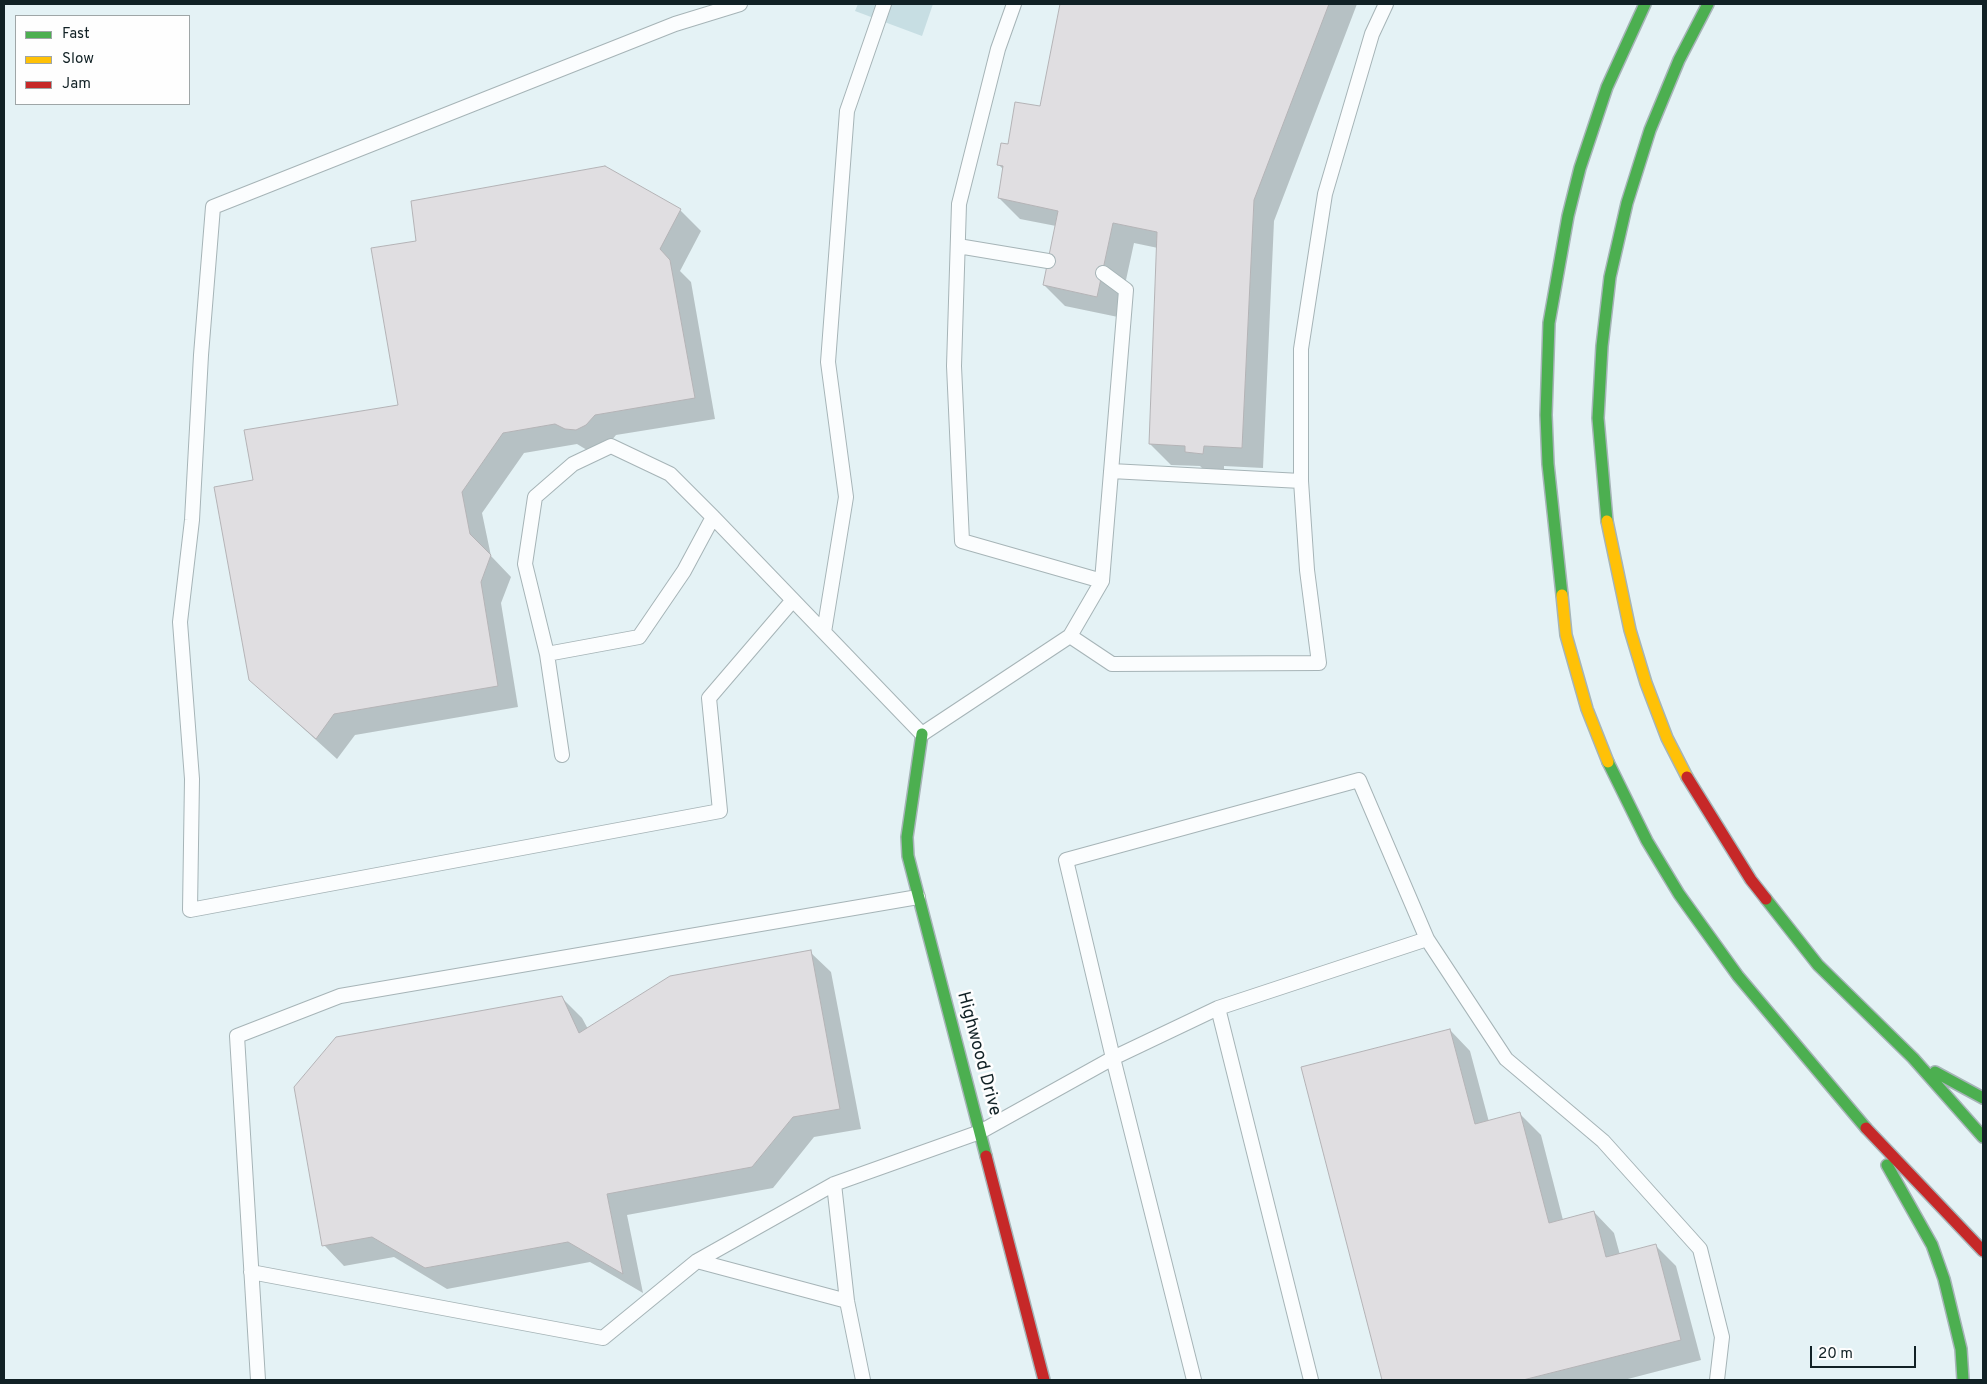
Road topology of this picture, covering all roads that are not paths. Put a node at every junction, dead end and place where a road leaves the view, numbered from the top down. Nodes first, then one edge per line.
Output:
1 (740, 4) edge
2 (884, 4) edge
3 (1014, 4) edge
4 (1386, 4) edge
5 (1645, 4) edge
6 (1708, 4) edge
7 (958, 246) junction
8 (1048, 261) dead end
9 (1103, 272) dead end
10 (1111, 471) junction
11 (1301, 481) junction
12 (713, 517) junction
13 (1102, 581) junction
14 (793, 600) junction
15 (824, 632) junction
16 (1070, 636) junction
17 (547, 654) junction
18 (922, 734) junction
19 (562, 755) dead end
20 (918, 897) junction
21 (1427, 939) junction
22 (1218, 1008) junction
23 (1113, 1058) junction
24 (1913, 1058) junction
25 (1983, 1098) edge
26 (980, 1132) junction
27 (1873, 1137) junction
28 (1983, 1137) edge
29 (834, 1184) junction
30 (1983, 1251) edge
31 (697, 1261) junction
32 (251, 1272) junction
33 (847, 1301) junction
34 (258, 1380) edge
35 (863, 1380) edge
36 (1044, 1380) edge
37 (1194, 1380) edge
38 (1311, 1380) edge
39 (1717, 1380) edge
40 (1963, 1380) edge

1 - 14 lane
2 - 15 lane
3 - 7 lane
4 - 11 lane
5 - 27 main road
6 - 24 main road
7 - 8 lane
7 - 13 lane
9 - 10 lane
10 - 11 lane
10 - 13 lane
11 - 16 lane
12 - 14 lane
12 - 17 lane
12 - 17 lane
13 - 16 lane
14 - 15 lane
15 - 18 lane
16 - 18 lane
17 - 19 lane
18 - 20 main road, Highwood Drive
20 - 26 main road, Highwood Drive
20 - 32 lane
21 - 22 lane
21 - 23 lane
21 - 39 lane
22 - 23 lane
22 - 38 lane
23 - 26 lane
23 - 37 lane
24 - 25 main road
24 - 28 main road
26 - 29 lane
26 - 36 main road, Highwood Drive
27 - 30 main road
27 - 40 main road
29 - 31 lane
29 - 33 lane
31 - 32 lane
31 - 33 lane
32 - 34 lane
33 - 35 lane

